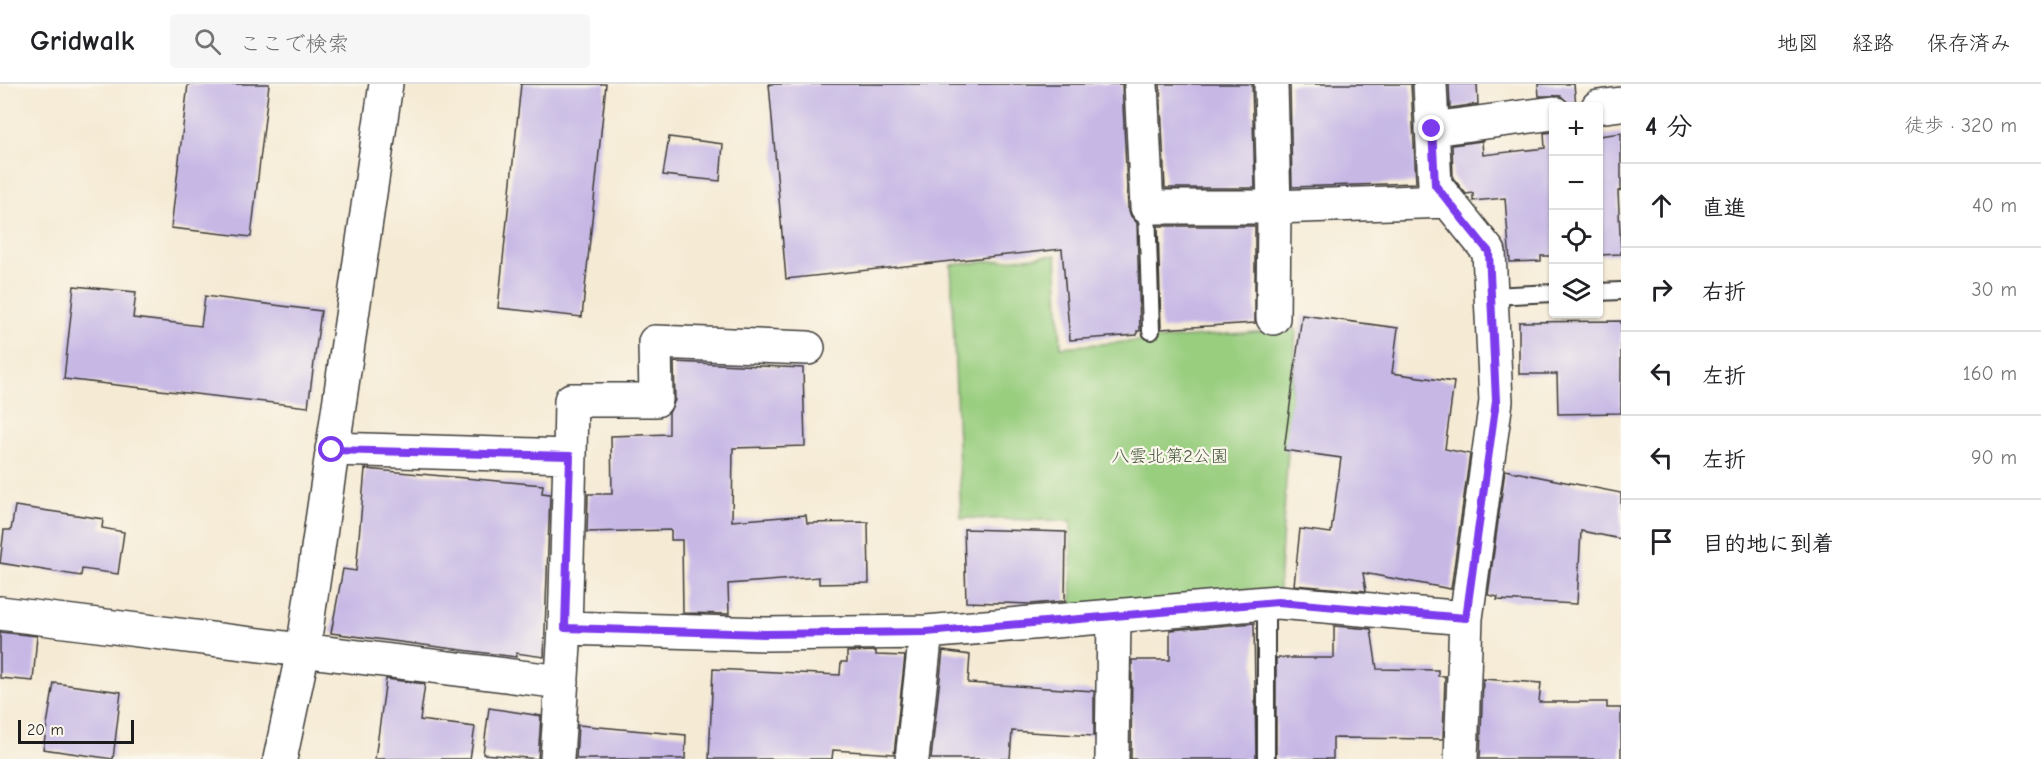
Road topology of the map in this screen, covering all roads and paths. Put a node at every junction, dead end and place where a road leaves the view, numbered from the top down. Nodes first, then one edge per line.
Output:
1 (386, 84) edge
2 (1141, 84) edge
3 (1271, 84) edge
4 (1430, 84) edge
5 (1621, 104) edge
6 (1603, 106) edge
7 (1549, 114) edge
8 (1432, 129) junction
9 (1448, 201) junction
10 (1147, 207) junction
11 (1274, 207) junction
12 (1621, 291) edge
13 (1603, 292) edge
14 (1549, 293) edge
15 (1491, 296) junction
16 (1273, 318) dead end
17 (1151, 331) dead end
18 (808, 348) dead end
19 (332, 450) junction
20 (570, 456) junction
21 (1266, 603) junction
22 (0, 613) edge
23 (1114, 617) junction
24 (1466, 618) junction
25 (565, 628) junction
26 (926, 632) junction
27 (303, 651) junction
28 (562, 682) junction
29 (280, 759) edge
30 (557, 759) edge
31 (912, 759) edge
32 (1112, 759) edge
33 (1266, 759) edge
34 (1461, 759) edge

1 - 19 street
2 - 10 street
3 - 11 street
4 - 8 street
5 - 6 street
7 - 8 street
8 - 9 street
9 - 11 street
9 - 15 street
10 - 11 street
10 - 17 lane
11 - 16 street
12 - 13 lane
14 - 15 lane
15 - 24 street
18 - 20 street
19 - 20 street
19 - 27 street
20 - 25 street
21 - 23 street
21 - 24 street
21 - 33 lane
22 - 27 street
23 - 26 street
23 - 32 street
24 - 34 street
25 - 26 street
25 - 28 street
26 - 31 street
27 - 28 street
27 - 29 street
28 - 30 street

